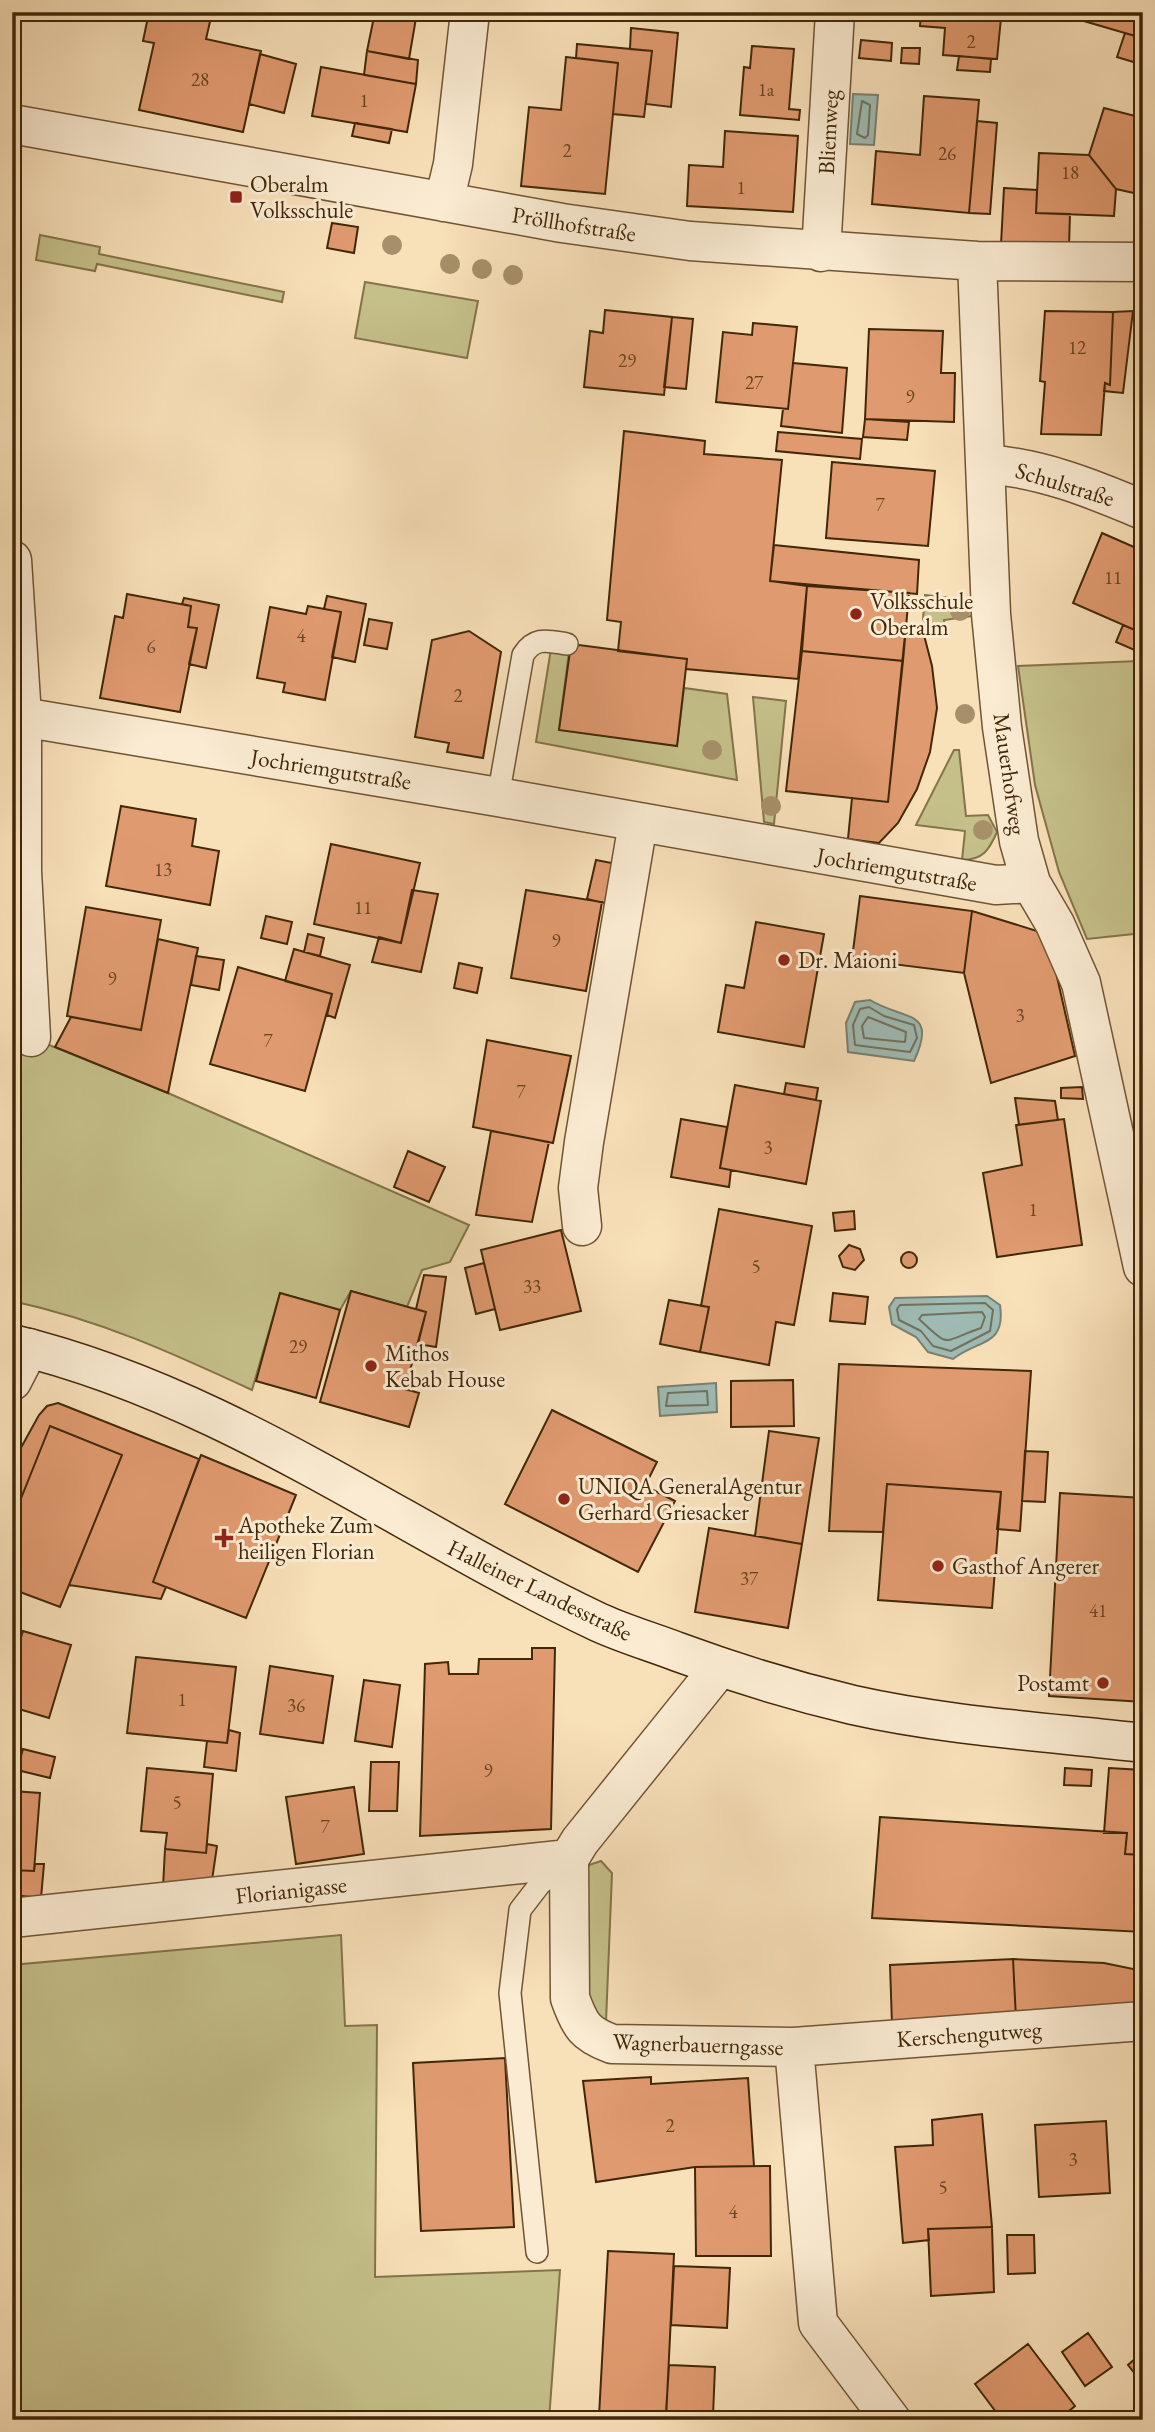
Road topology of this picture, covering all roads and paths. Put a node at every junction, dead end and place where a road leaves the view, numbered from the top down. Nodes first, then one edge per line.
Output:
1 (470, 12) edge
2 (835, 12) edge
3 (12, 124) edge
4 (444, 202) junction
5 (821, 252) junction
6 (977, 261) junction
7 (1143, 262) edge
8 (985, 464) junction
9 (1143, 510) edge
10 (12, 560) edge
11 (567, 644) dead end
12 (22, 717) junction
13 (498, 797) junction
14 (639, 823) junction
15 (1031, 883) junction
16 (31, 1037) dead end
17 (582, 1226) dead end
18 (1143, 1267) edge
19 (18, 1357) edge
20 (720, 1667) junction
21 (1143, 1743) edge
22 (569, 1859) junction
23 (12, 1918) edge
24 (1143, 2021) edge
25 (794, 2047) junction
26 (537, 2252) dead end
27 (891, 2420) edge

1 - 4 street
2 - 5 street, Bliemweg
3 - 4 street, Pröllhofstraße
4 - 5 street, Pröllhofstraße
5 - 6 street, Pröllhofstraße
6 - 7 street, Pröllhofstraße
6 - 8 street, Mauerhofweg
8 - 9 street, Schulstraße
8 - 15 street, Mauerhofweg
10 - 12 street
11 - 13 lane
12 - 13 street, Jochriemgutstraße
12 - 16 street
13 - 14 street, Jochriemgutstraße
14 - 15 street, Jochriemgutstraße
14 - 17 street
15 - 18 street, Mauerhofweg
19 - 20 street, Halleiner Landesstraße
20 - 21 street, Halleiner Landesstraße
20 - 22 street
22 - 23 street, Florianigasse
22 - 25 street, Wagnerbauerngasse
22 - 26 lane
24 - 25 street, Kerschengutweg
25 - 27 street, Wagnerbauerngasse

